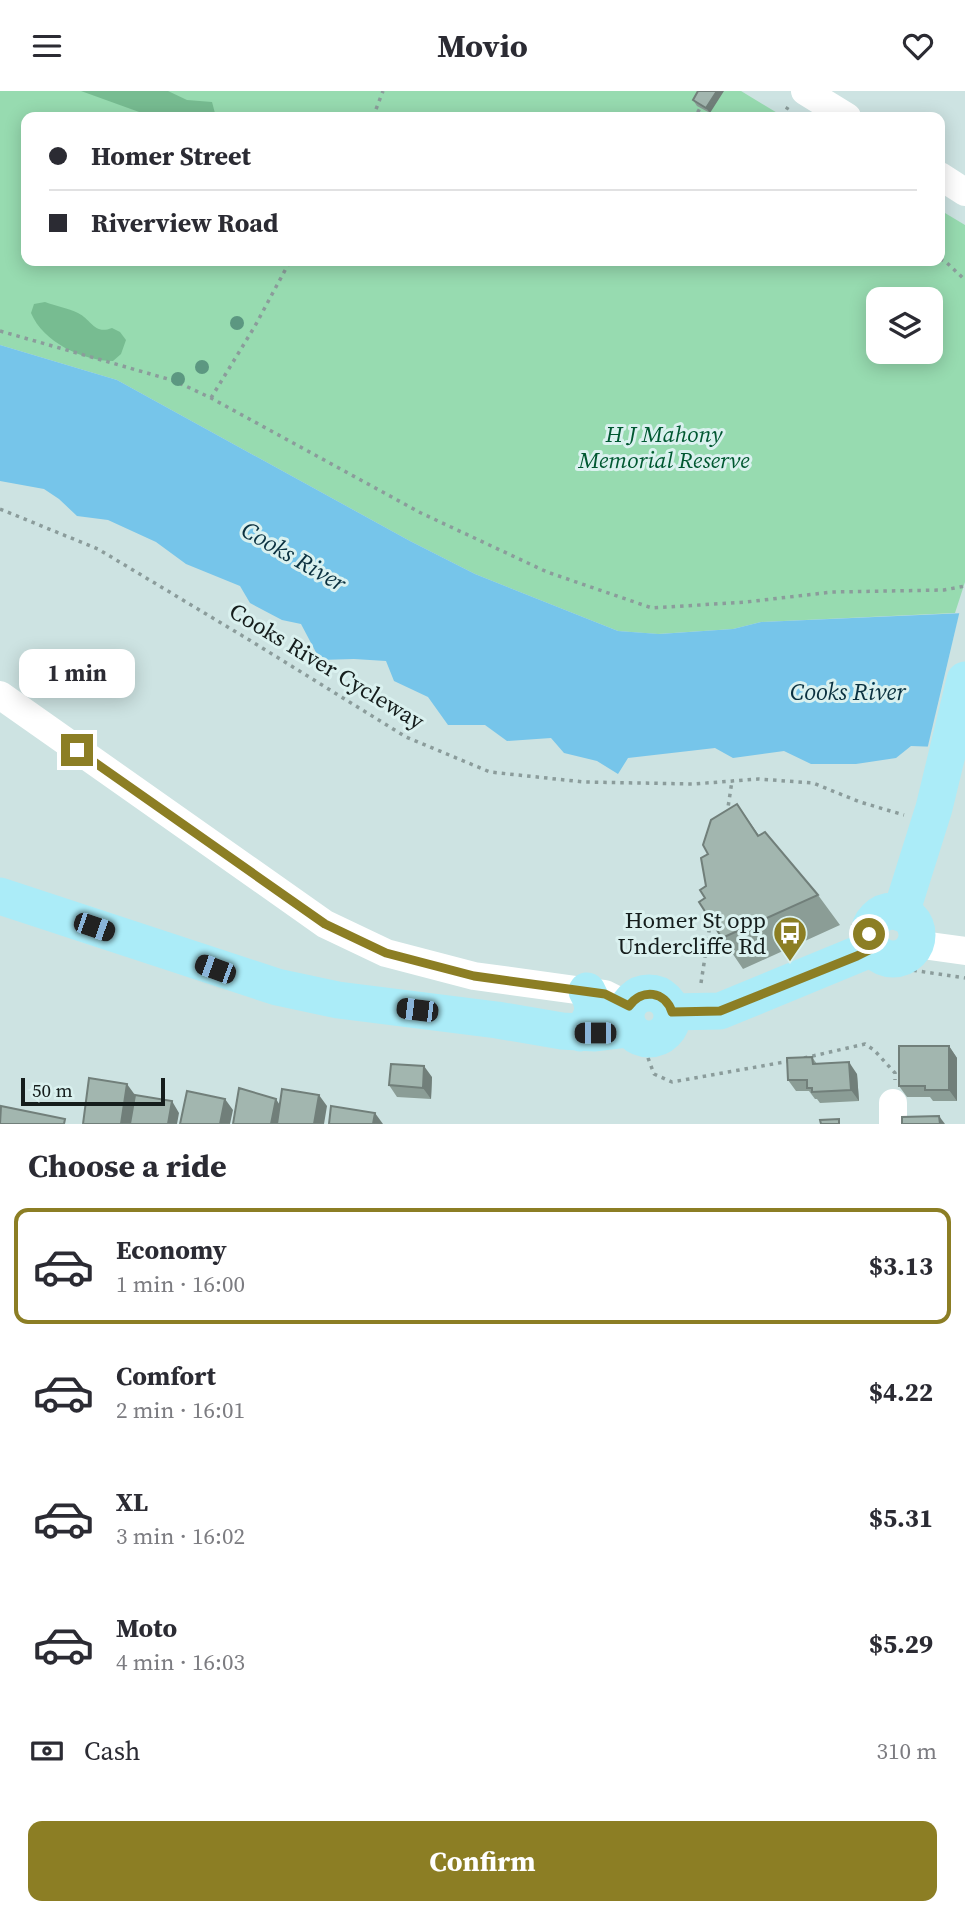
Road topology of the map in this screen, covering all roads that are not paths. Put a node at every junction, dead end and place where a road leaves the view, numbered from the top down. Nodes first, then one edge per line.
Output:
1 (805, 91) edge
2 (839, 112) edge
3 (945, 179) edge
4 (965, 192) edge
5 (965, 680) edge
6 (0, 695) edge
7 (957, 762) edge
8 (0, 896) edge
9 (910, 927) junction
10 (965, 951) edge
11 (587, 991) junction
12 (634, 1028) junction
13 (580, 1033) junction

1 - 2 street
3 - 4 street
5 - 7 main road
6 - 11 street
7 - 9 main road
8 - 13 main road
9 - 10 street
9 - 12 main road
11 - 12 street
11 - 13 main road
12 - 13 main road

